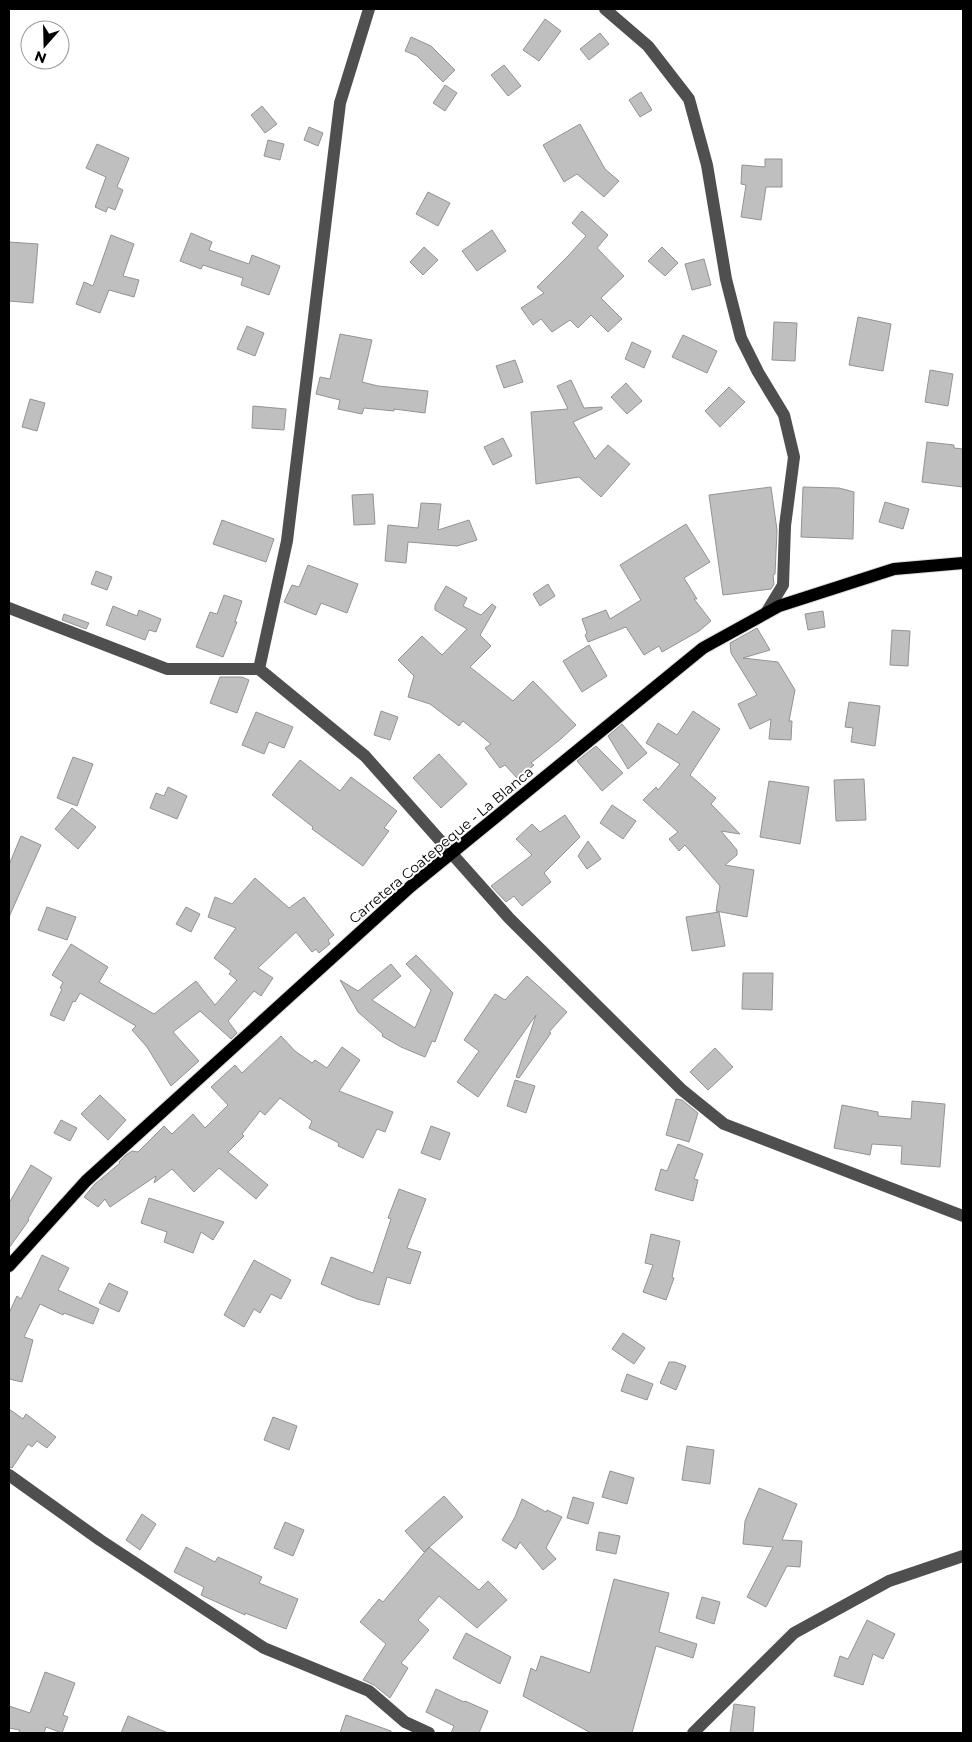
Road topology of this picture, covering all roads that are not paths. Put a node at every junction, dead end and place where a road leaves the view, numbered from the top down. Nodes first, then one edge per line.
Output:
1 (369, 9) edge
2 (605, 9) edge
3 (963, 563) edge
4 (9, 608) edge
5 (766, 613) junction
6 (259, 669) junction
7 (451, 854) junction
8 (963, 1216) edge
9 (11, 1259) edge
10 (9, 1475) edge
11 (963, 1556) edge
12 (404, 1728) edge
13 (430, 1733) edge
14 (693, 1733) edge

1 - 6 street
2 - 5 street
3 - 5 main road, Carretera Coatepeque - La Blanca
4 - 6 street
5 - 7 main road, Carretera Coatepeque - La Blanca
6 - 7 street
7 - 8 street
7 - 9 main road, Carretera Coatepeque - La Blanca
10 - 12 street
11 - 14 street
12 - 13 street

